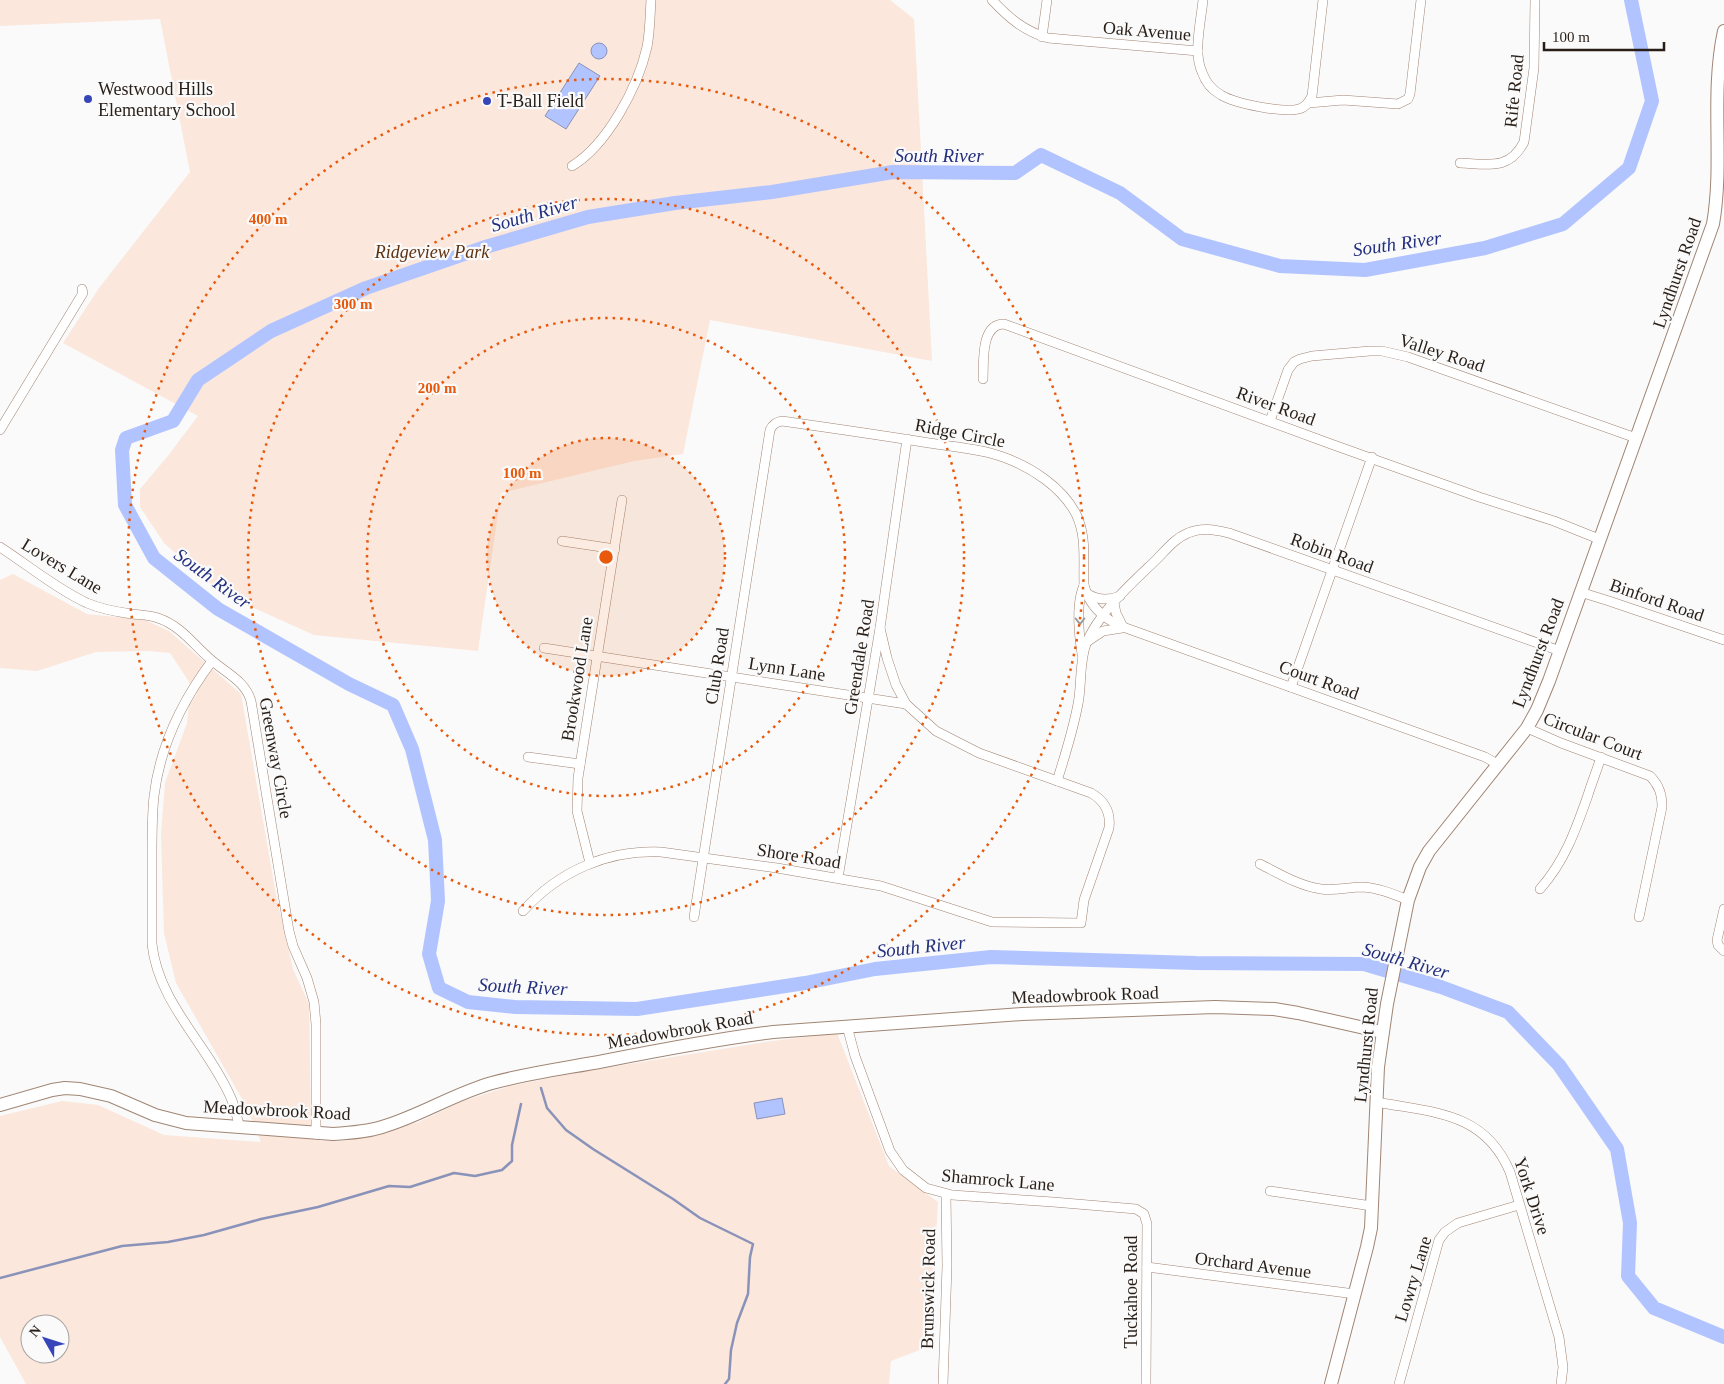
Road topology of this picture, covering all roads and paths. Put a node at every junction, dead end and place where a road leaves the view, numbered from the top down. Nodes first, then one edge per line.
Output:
1 (651, 0) edge
2 (992, 0) edge
3 (1047, 0) edge
4 (1203, 0) edge
5 (1323, 0) edge
6 (1421, 0) edge
7 (1535, 0) edge
8 (1724, 31) edge
9 (1042, 37) junction
10 (1198, 51) junction
11 (1309, 103) junction
12 (1460, 163) dead end
13 (572, 166) dead end
14 (1721, 201) edge
15 (82, 289) dead end
16 (983, 379) dead end
17 (1270, 421) junction
18 (776, 423) joint
19 (0, 430) edge
20 (1636, 438) junction
21 (907, 439) junction
22 (1372, 457) junction
23 (622, 500) dead end
24 (1599, 539) junction
25 (562, 541) dead end
26 (0, 548) edge
27 (615, 550) junction
28 (1332, 570) junction
29 (1085, 589) junction
30 (1580, 592) junction
31 (1122, 594) junction
32 (1114, 603) junction
33 (1104, 616) junction
34 (880, 628) junction
35 (1125, 628) junction
36 (1724, 640) edge
37 (1086, 643) junction
38 (544, 648) dead end
39 (1560, 651) junction
40 (597, 656) junction
41 (1082, 658) junction
42 (212, 661) junction
43 (731, 677) junction
44 (1291, 687) junction
45 (869, 698) junction
46 (906, 704) junction
47 (1527, 728) junction
48 (528, 757) dead end
49 (1601, 757) junction
50 (580, 764) junction
51 (1498, 765) junction
52 (1057, 781) junction
53 (703, 858) junction
54 (590, 863) junction
55 (1260, 864) dead end
56 (838, 878) junction
57 (1540, 889) dead end
58 (1408, 900) junction
59 (1724, 909) edge
60 (523, 911) dead end
61 (694, 917) dead end
62 (1639, 917) dead end
63 (1722, 950) edge
64 (846, 1026) junction
65 (1382, 1032) junction
66 (1377, 1102) junction
67 (0, 1105) edge
68 (240, 1128) junction
69 (316, 1134) junction
70 (1270, 1191) dead end
71 (946, 1195) junction
72 (1519, 1204) junction
73 (1372, 1206) junction
74 (1132, 1209) joint
75 (1147, 1267) junction
76 (1355, 1294) junction
77 (943, 1384) edge
78 (1146, 1384) edge
79 (1331, 1384) edge
80 (1399, 1384) edge
81 (1561, 1384) edge

1 - 13 street
2 - 9 street, Oak Avenue
3 - 9 street
4 - 10 street
5 - 11 street
6 - 11 street, Oak Avenue
7 - 12 street, Rife Road
8 - 14 main road, Lyndhurst Road
9 - 10 street, Oak Avenue
10 - 11 street, Oak Avenue
14 - 20 main road, Lyndhurst Road
15 - 19 street
16 - 17 street, River Road
17 - 20 street, Valley Road
17 - 22 street, River Road
18 - 21 street, Ridge Circle
18 - 43 street, Club Road
20 - 24 main road, Lyndhurst Road
21 - 29 street, Ridge Circle
21 - 34 street, Greendale Road
22 - 24 street, River Road
22 - 28 street
23 - 27 street, Brookwood Lane
24 - 30 main road, Lyndhurst Road
25 - 27 street
26 - 42 street, Lovers Lane
27 - 40 street, Brookwood Lane
28 - 31 street, Robin Road
28 - 39 street, Robin Road
28 - 44 street
29 - 31 street
29 - 33 street
29 -> 41 street, Ridge Circle
30 - 36 street, Binford Road
30 - 39 main road, Lyndhurst Road
31 - 32 street, Robin Road
32 - 33 street, Robin Road
32 - 35 street
33 - 35 street, Court Road
33 - 37 street, Ridge Circle
34 - 45 street, Greendale Road
34 - 46 street
35 - 37 street, Court Road
35 - 44 street, Court Road
37 - 41 street, Ridge Circle
38 - 40 street, Lynn Lane
39 - 47 main road, Lyndhurst Road
40 - 43 street, Lynn Lane
40 - 50 street, Brookwood Lane
41 - 52 street, Ridge Circle
42 - 68 street
42 - 69 street, Greenway Circle
43 - 45 street, Lynn Lane
43 - 53 street, Club Road
44 - 51 street, Court Road
45 - 46 street, Lynn Lane
45 - 56 street, Greendale Road
46 - 52 street
47 - 49 street, Circular Court
47 - 51 main road, Lyndhurst Road
48 - 50 street
49 - 57 street
49 - 62 street, Circular Court
50 - 54 street, Brookwood Lane
51 - 58 main road, Lyndhurst Road
52 - 56 street, Shore Road
53 - 54 street, Shore Road
53 - 56 street, Shore Road
53 - 61 street, Club Road
54 - 60 street, Shore Road
55 - 58 street
58 - 65 main road, Lyndhurst Road
59 - 63 street
64 - 65 main road, Meadowbrook Road
64 - 69 main road, Meadowbrook Road
64 - 71 street, Shamrock Lane
65 - 66 main road, Lyndhurst Road
66 - 72 street, York Drive
66 - 73 main road, Lyndhurst Road
67 - 68 main road, Meadowbrook Road
68 - 69 main road, Meadowbrook Road
70 - 73 street
71 - 74 street, Shamrock Lane
71 - 77 street, Brunswick Road
72 - 80 street, Lowry Lane
72 - 81 street, York Drive
73 - 76 main road, Lyndhurst Road
74 - 75 street, Tuckahoe Road
75 - 76 street, Orchard Avenue
75 - 78 street, Tuckahoe Road
76 - 79 main road, Lyndhurst Road

